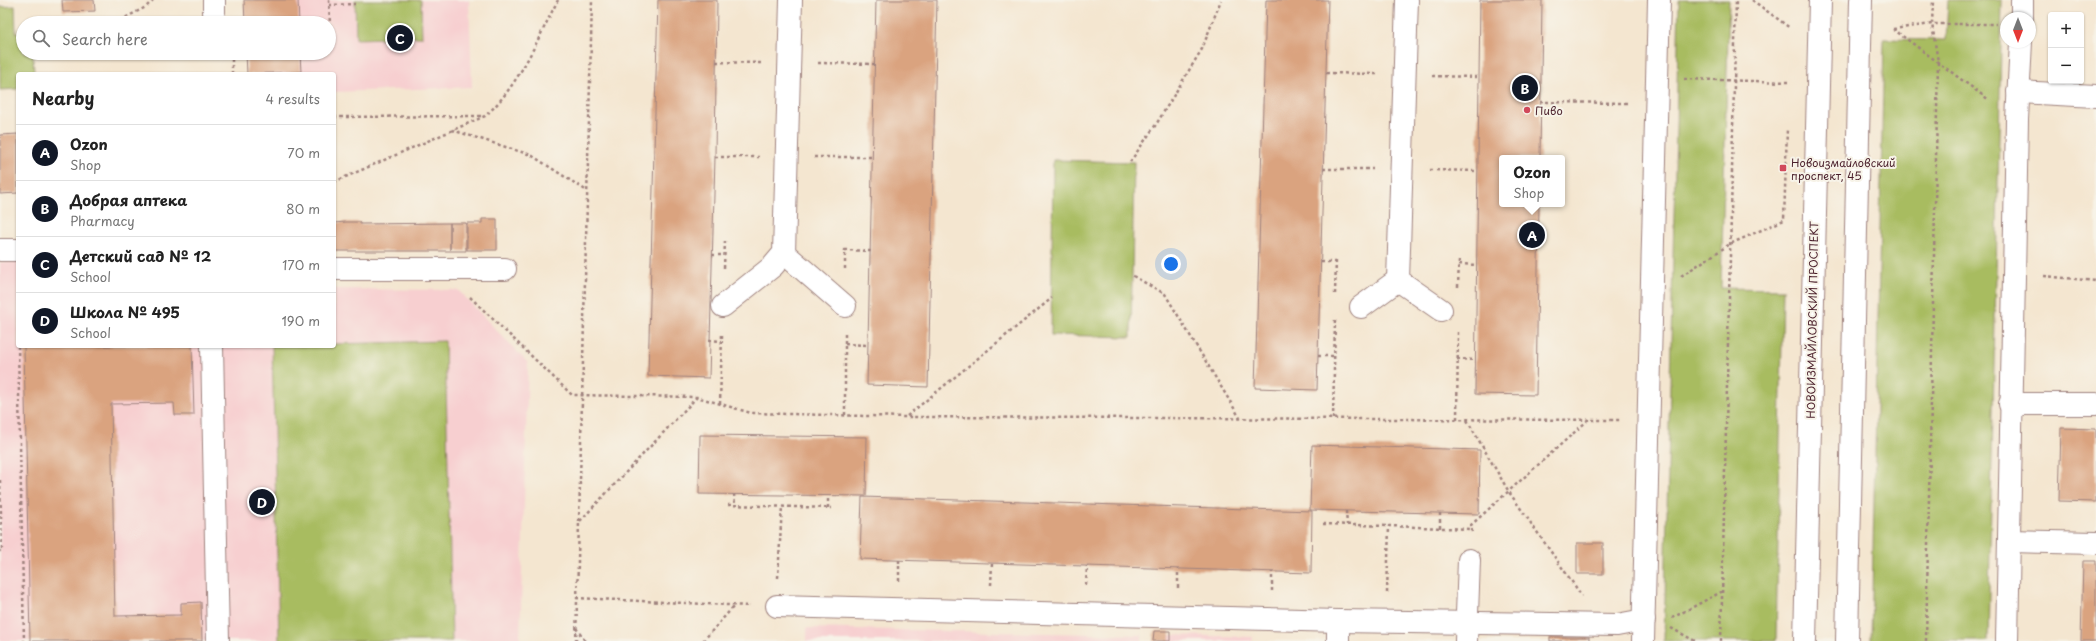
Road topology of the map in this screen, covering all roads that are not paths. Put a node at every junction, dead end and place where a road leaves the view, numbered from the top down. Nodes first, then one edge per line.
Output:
1 (791, 0) edge
2 (1407, 0) edge
3 (1659, 0) edge
4 (1820, 0) edge
5 (1861, 0) edge
6 (2022, 0) edge
7 (2022, 12) edge
8 (2020, 48) edge
9 (2018, 92) junction
10 (2096, 96) edge
11 (0, 250) edge
12 (16, 250) edge
13 (784, 253) junction
14 (336, 269) edge
15 (505, 269) dead end
16 (1398, 280) junction
17 (723, 306) dead end
18 (845, 306) dead end
19 (1361, 307) dead end
20 (1441, 310) dead end
21 (212, 348) edge
22 (2010, 404) junction
23 (2096, 404) edge
24 (2010, 542) junction
25 (2096, 543) edge
26 (1469, 560) road end
27 (777, 606) road end
28 (1338, 631) edge
29 (1643, 631) edge
30 (1466, 632) edge
31 (218, 641) edge
32 (1805, 641) edge
33 (1847, 641) edge
34 (2007, 641) edge

1 - 13 street
2 - 16 street
3 - 29 street
4 - 32 street, НОВОИЗМАЙЛОВСКИЙ ПРОСПЕКТ
5 - 33 street
6 - 7 street
8 - 9 street
9 - 10 street
9 - 22 street
11 - 12 street
13 - 17 street
13 - 18 street
14 - 15 street
16 - 19 street
16 - 20 street
21 - 31 street
22 - 23 street
22 - 24 street
24 - 25 street
24 - 34 street
26 - 30 street
27 - 28 street
28 - 30 street
29 - 30 street

